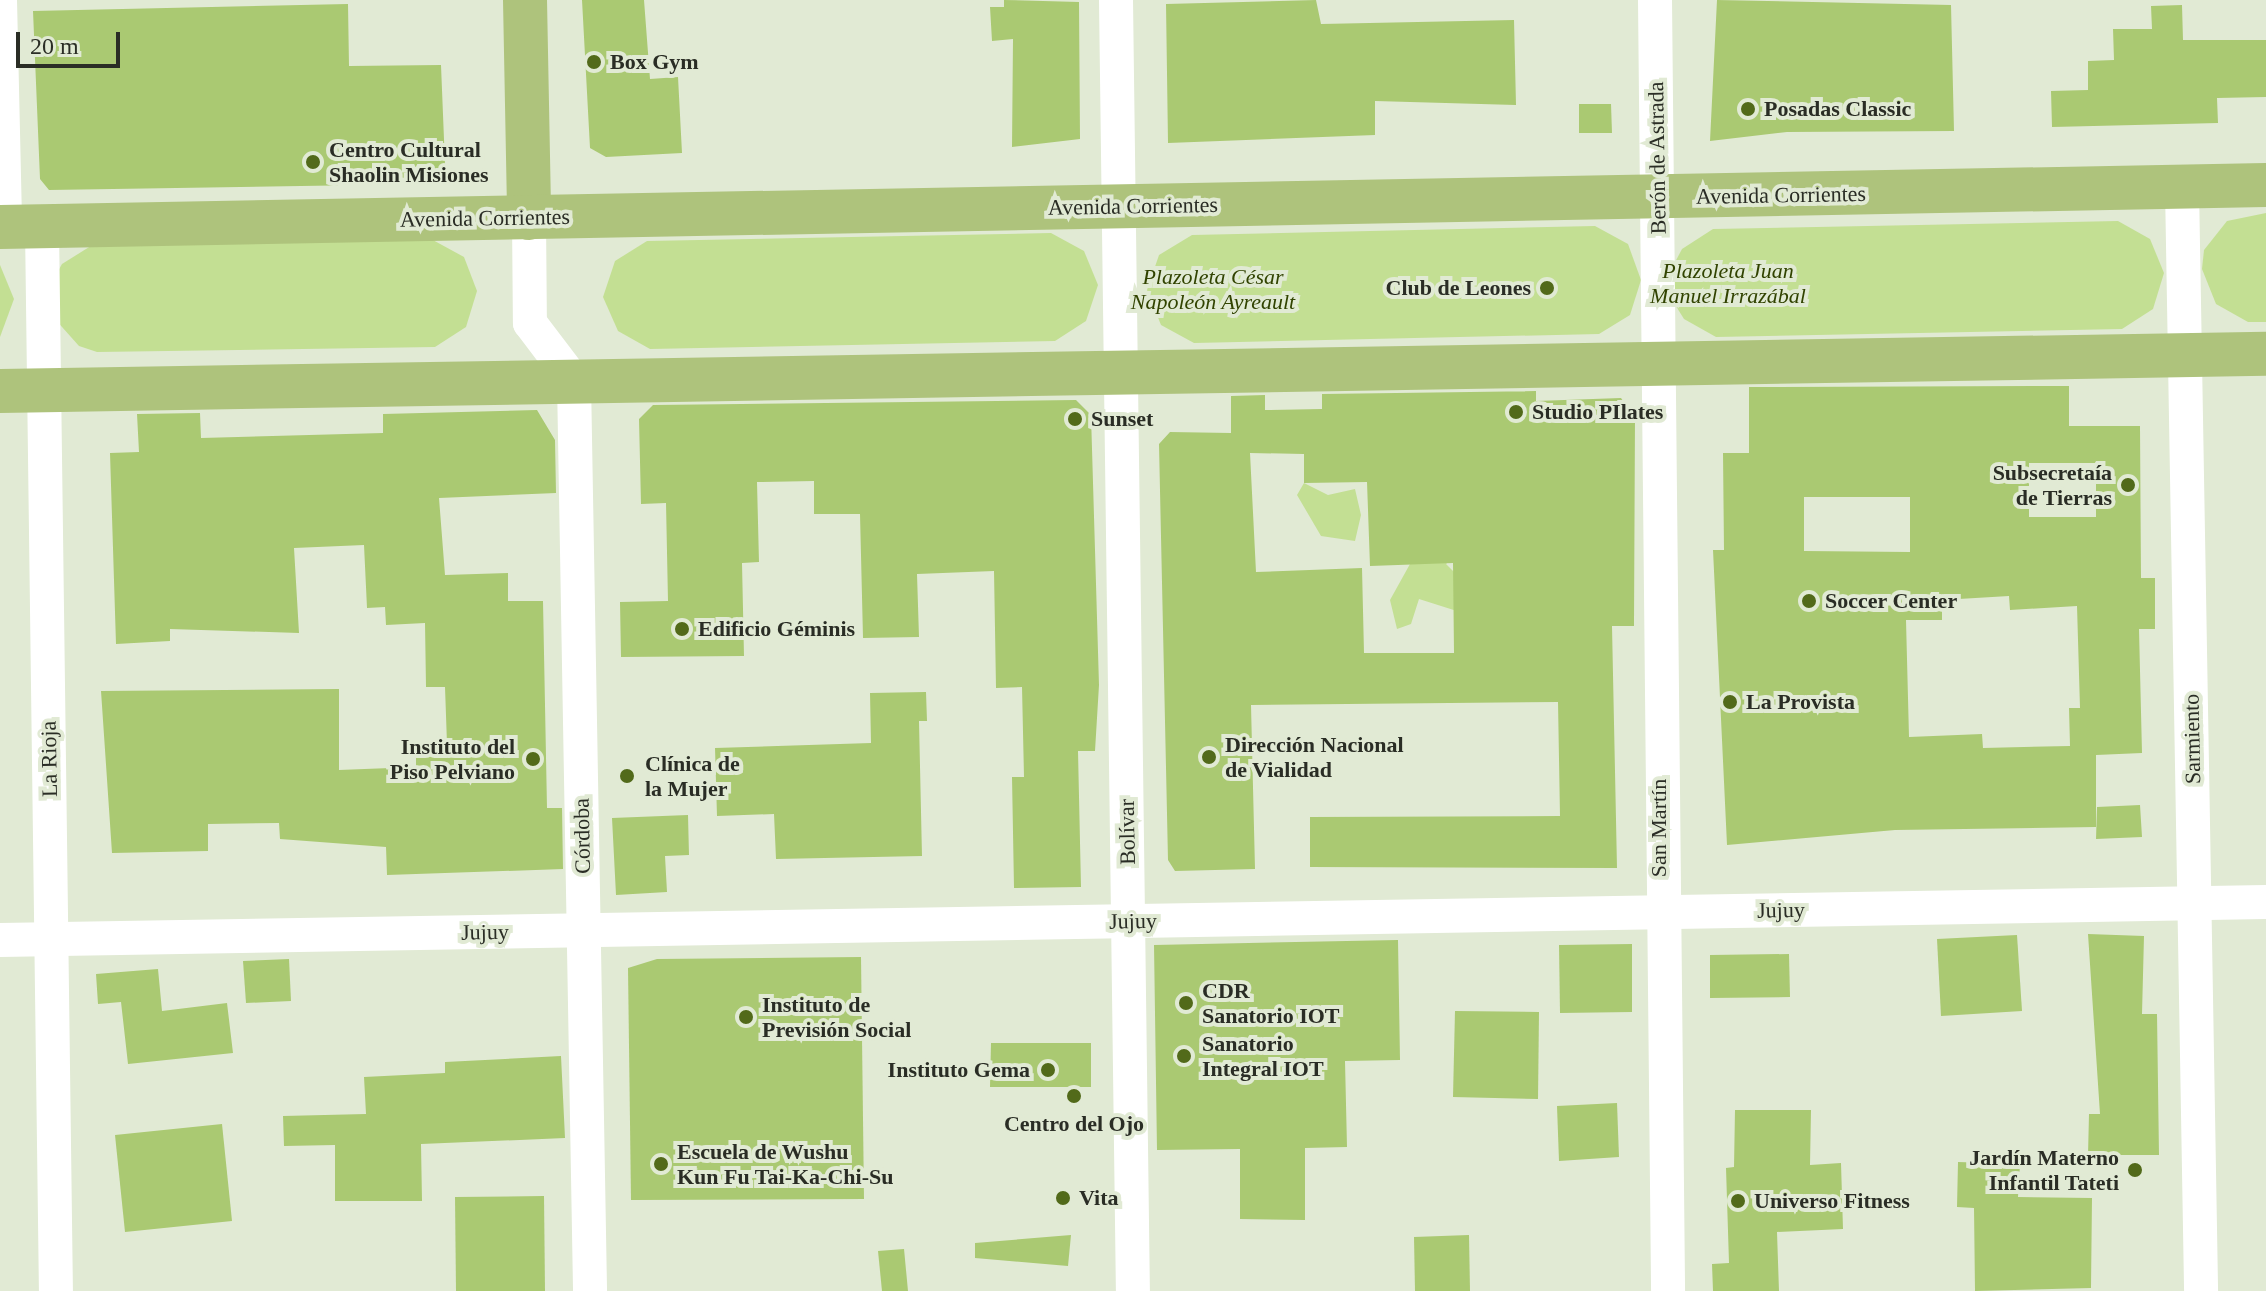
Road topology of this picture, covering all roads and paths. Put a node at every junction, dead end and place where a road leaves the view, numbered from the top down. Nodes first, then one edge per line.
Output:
1 (0, 0) edge
2 (525, 0) edge
3 (1116, 0) edge
4 (1655, 0) edge
5 (2266, 185) edge
6 (2182, 187) junction
7 (1658, 197) junction
8 (1120, 206) junction
9 (529, 218) junction
10 (15, 227) edge
11 (2266, 354) edge
12 (2185, 355) junction
13 (1661, 364) junction
14 (1123, 372) junction
15 (574, 381) junction
16 (46, 390) junction
17 (0, 391) edge
18 (2266, 902) edge
19 (2195, 904) junction
20 (1658, 912) junction
21 (1128, 921) junction
22 (584, 930) junction
23 (51, 939) junction
24 (0, 940) edge
25 (56, 1291) edge
26 (590, 1291) edge
27 (1133, 1291) edge
28 (1668, 1291) edge
29 (2201, 1291) edge

1 - 10 street, La Rioja
2 - 9 main road
3 - 8 street, Bolívar
4 - 7 street, Berón de Astrada
5 - 6 main road, Avenida Corrientes
6 - 7 main road, Avenida Corrientes
6 - 12 street, Sarmiento
7 - 8 main road, Avenida Corrientes
7 - 13 street, Berón de Astrada
8 - 9 main road, Avenida Corrientes
8 - 14 street, Bolívar
9 - 10 main road, Avenida Corrientes
9 - 15 street
10 - 16 street, La Rioja
11 - 12 main road
12 - 13 main road
12 - 19 street, Sarmiento
13 - 14 main road
13 - 20 street, San Martín
14 - 15 main road
14 - 21 street, Bolívar
15 - 16 main road
15 - 22 street, Córdoba
16 - 17 main road
16 - 23 street, La Rioja
18 - 19 street, Jujuy
19 - 20 street, Jujuy
19 - 29 street, Sarmiento
20 - 21 street, Jujuy
20 - 28 street, San Martín
21 - 22 street, Jujuy
21 - 27 street, Bolívar
22 - 23 street, Jujuy
22 - 26 street, Córdoba
23 - 24 street, Jujuy
23 - 25 street, La Rioja

